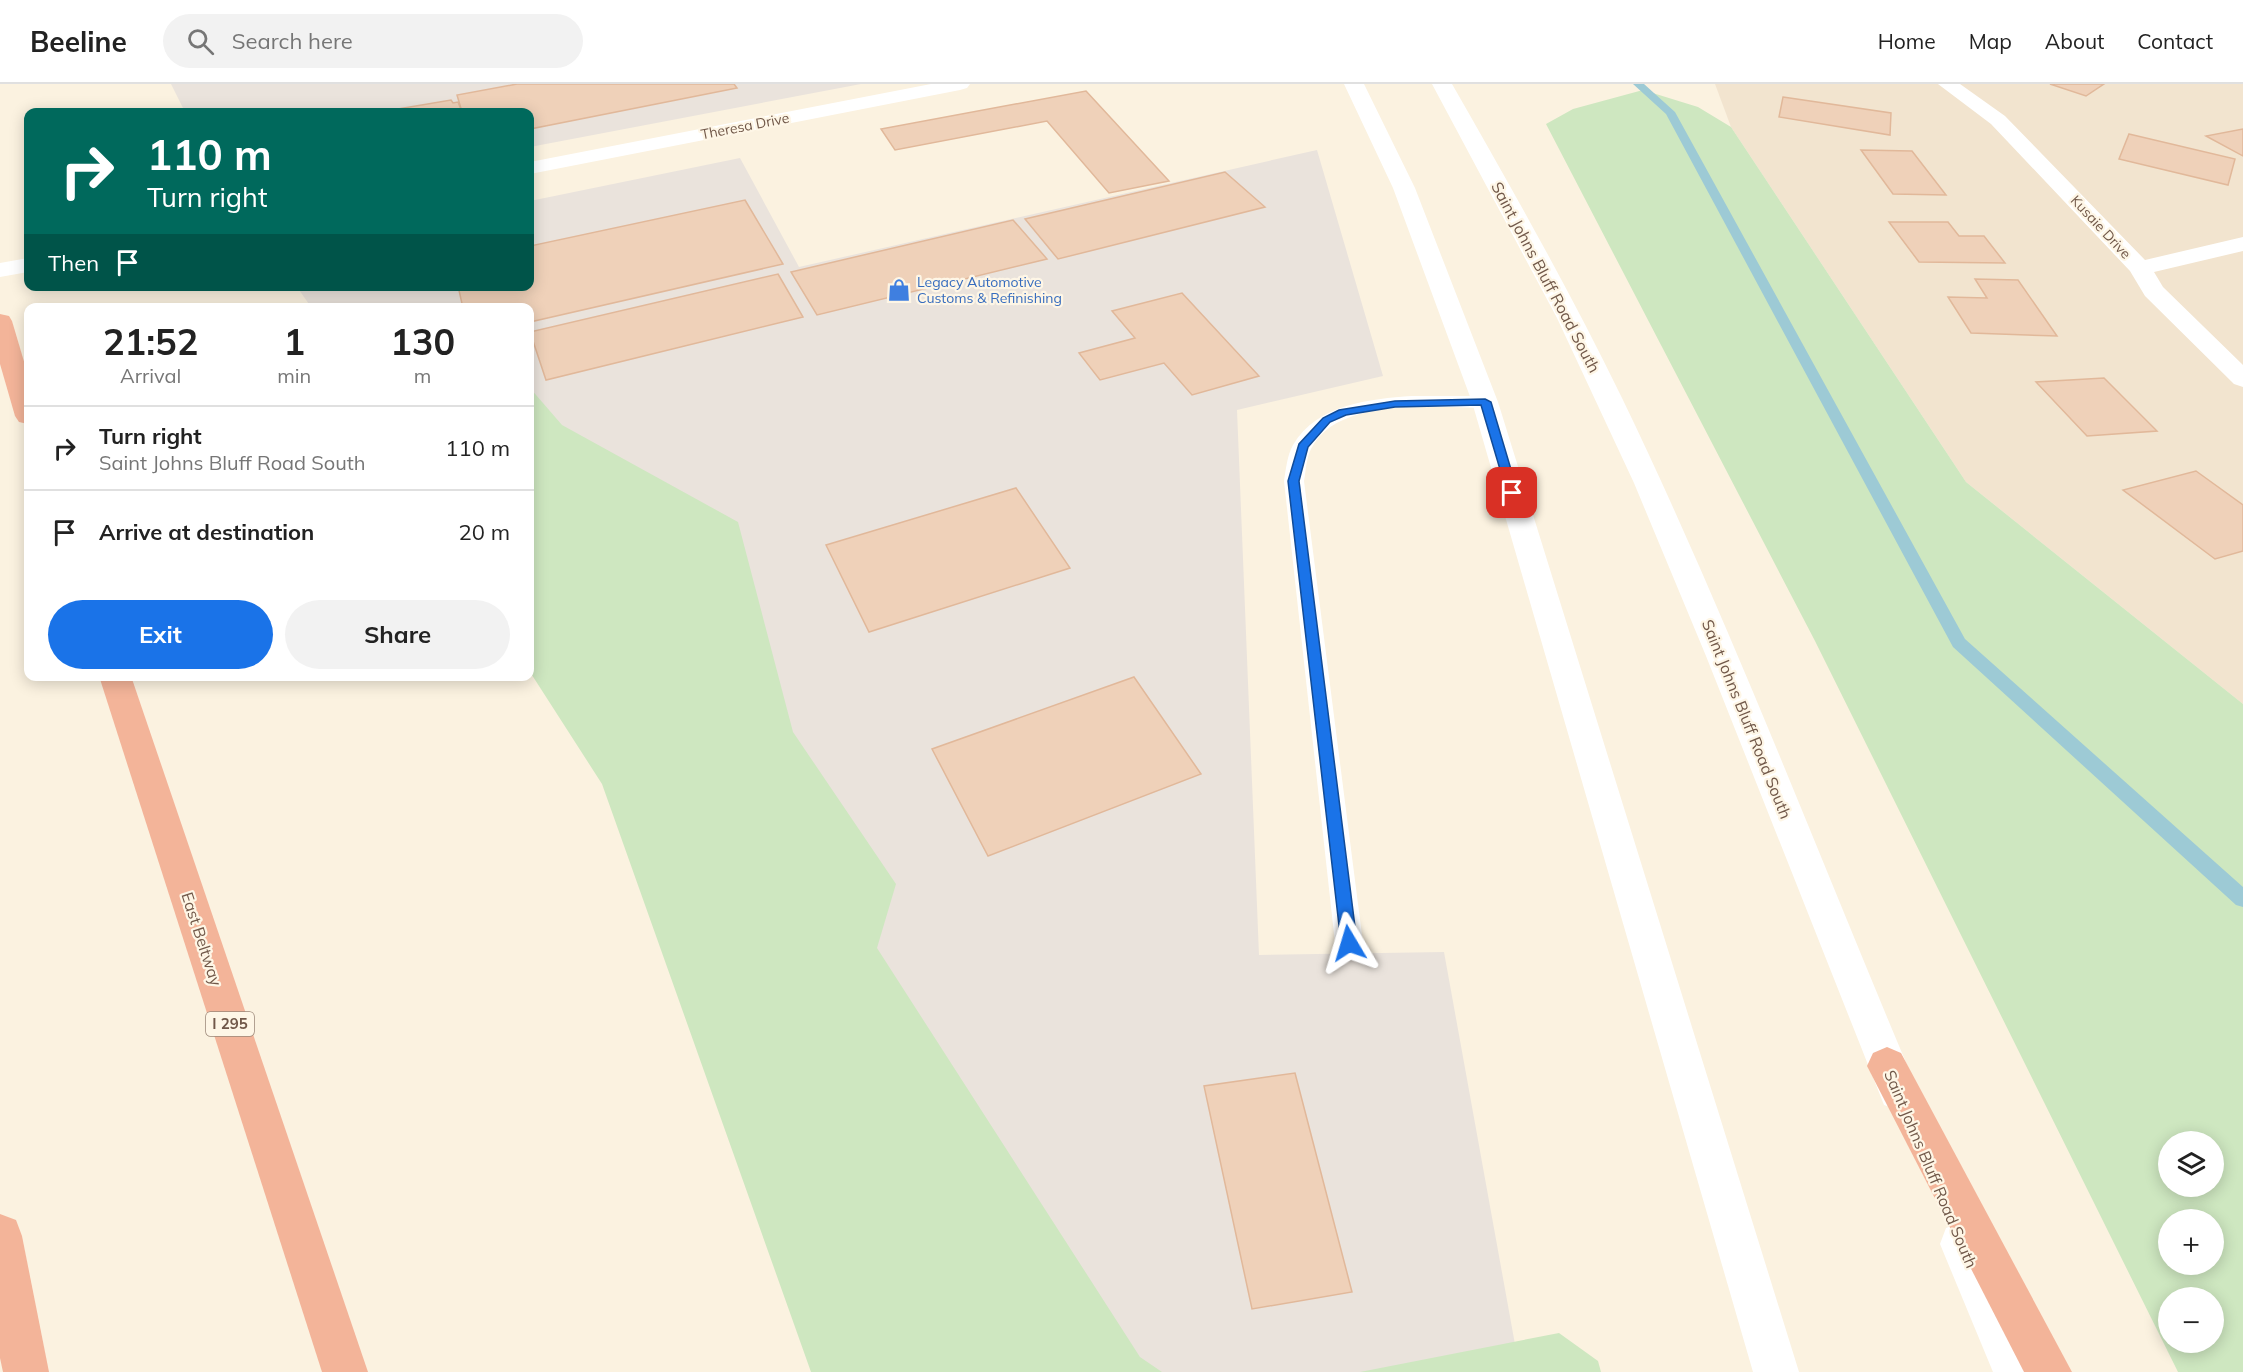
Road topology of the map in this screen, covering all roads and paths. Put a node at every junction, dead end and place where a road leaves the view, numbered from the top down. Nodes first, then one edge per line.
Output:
1 (960, 84) edge
2 (1354, 84) edge
3 (1442, 84) edge
4 (1948, 84) edge
5 (534, 167) edge
6 (2243, 244) edge
7 (24, 266) edge
8 (2140, 268) junction
9 (0, 270) edge
10 (0, 321) edge
11 (2243, 380) edge
12 (1485, 402) junction
13 (24, 403) edge
14 (117, 681) edge
15 (1349, 943) dead end
16 (1887, 1066) junction
17 (0, 1236) edge
18 (26, 1372) edge
19 (345, 1372) edge
20 (1776, 1372) edge
21 (2016, 1372) edge
22 (2049, 1372) edge

1 - 5 main road, Theresa Drive
2 - 12 main road
3 - 16 main road, Saint Johns Bluff Road South
4 - 8 main road, Kusaie Drive
6 - 8 main road
7 - 9 main road
8 - 11 main road, Kusaie Drive
10 - 13 highway
12 - 15 lane
12 - 20 main road
14 - 19 highway, East Beltway / I 295
16 - 21 main road, Saint Johns Bluff Road South
16 - 22 highway
17 - 18 highway

